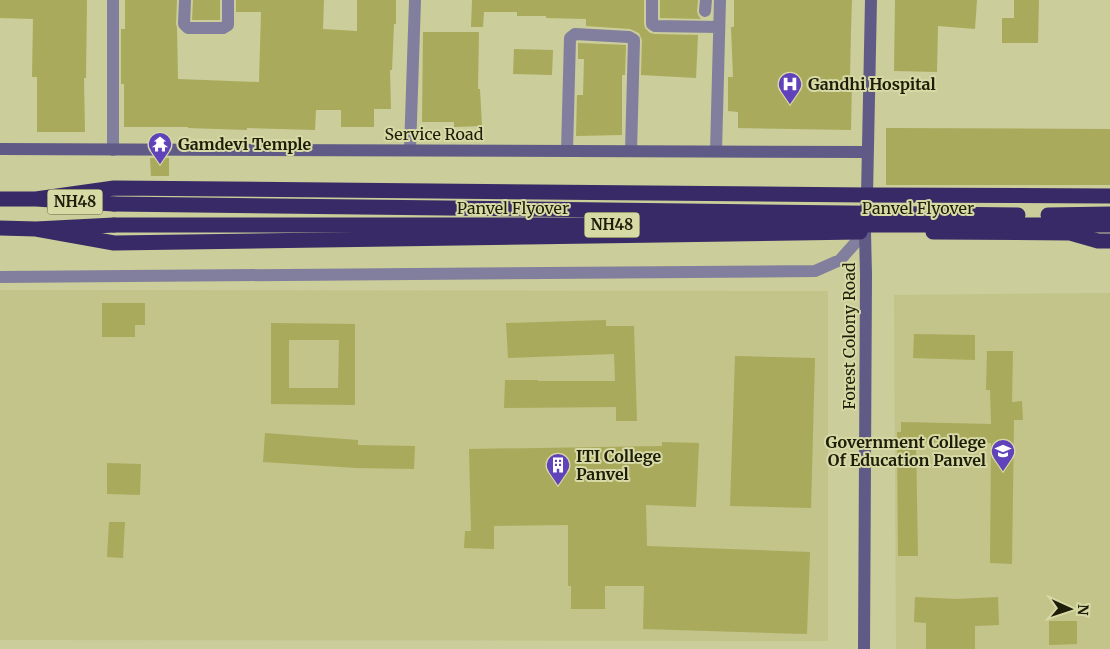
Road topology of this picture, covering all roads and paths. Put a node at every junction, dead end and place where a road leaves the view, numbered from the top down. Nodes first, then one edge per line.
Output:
1 (113, 0) edge
2 (185, 0) edge
3 (228, 0) edge
4 (415, 0) edge
5 (652, 0) edge
6 (720, 0) edge
7 (872, 0) edge
8 (719, 26) junction
9 (0, 149) edge
10 (113, 150) junction
11 (410, 150) junction
12 (567, 151) junction
13 (631, 151) junction
14 (716, 151) junction
15 (868, 152) junction
16 (868, 195) junction
17 (1110, 196) edge
18 (0, 198) edge
19 (36, 199) junction
20 (1110, 214) edge
21 (1110, 225) edge
22 (0, 228) edge
23 (36, 229) junction
24 (865, 232) junction
25 (1104, 241) edge
26 (0, 277) edge
27 (864, 649) edge

1 - 10 street
2 - 3 street
4 - 11 street
5 - 8 street
6 - 8 street
7 - 15 street, Forest Colony Road
8 - 14 street
9 - 10 street, Service Road
10 - 11 street, Service Road
11 - 12 street, Service Road
12 - 13 street, Service Road
12 - 13 street
13 - 14 street, Service Road
14 - 15 street, Service Road
15 - 16 street, Forest Colony Road
16 - 17 highway
16 - 19 highway
16 - 24 street, Forest Colony Road
18 - 19 highway, NH48
19 - 20 highway, Panvel Flyover / NH48, bridge
21 - 23 highway, Panvel Flyover / NH48, bridge
22 - 23 highway, NH48
23 - 24 highway
24 - 25 highway
24 - 26 street
24 - 27 street, Forest Colony Road

